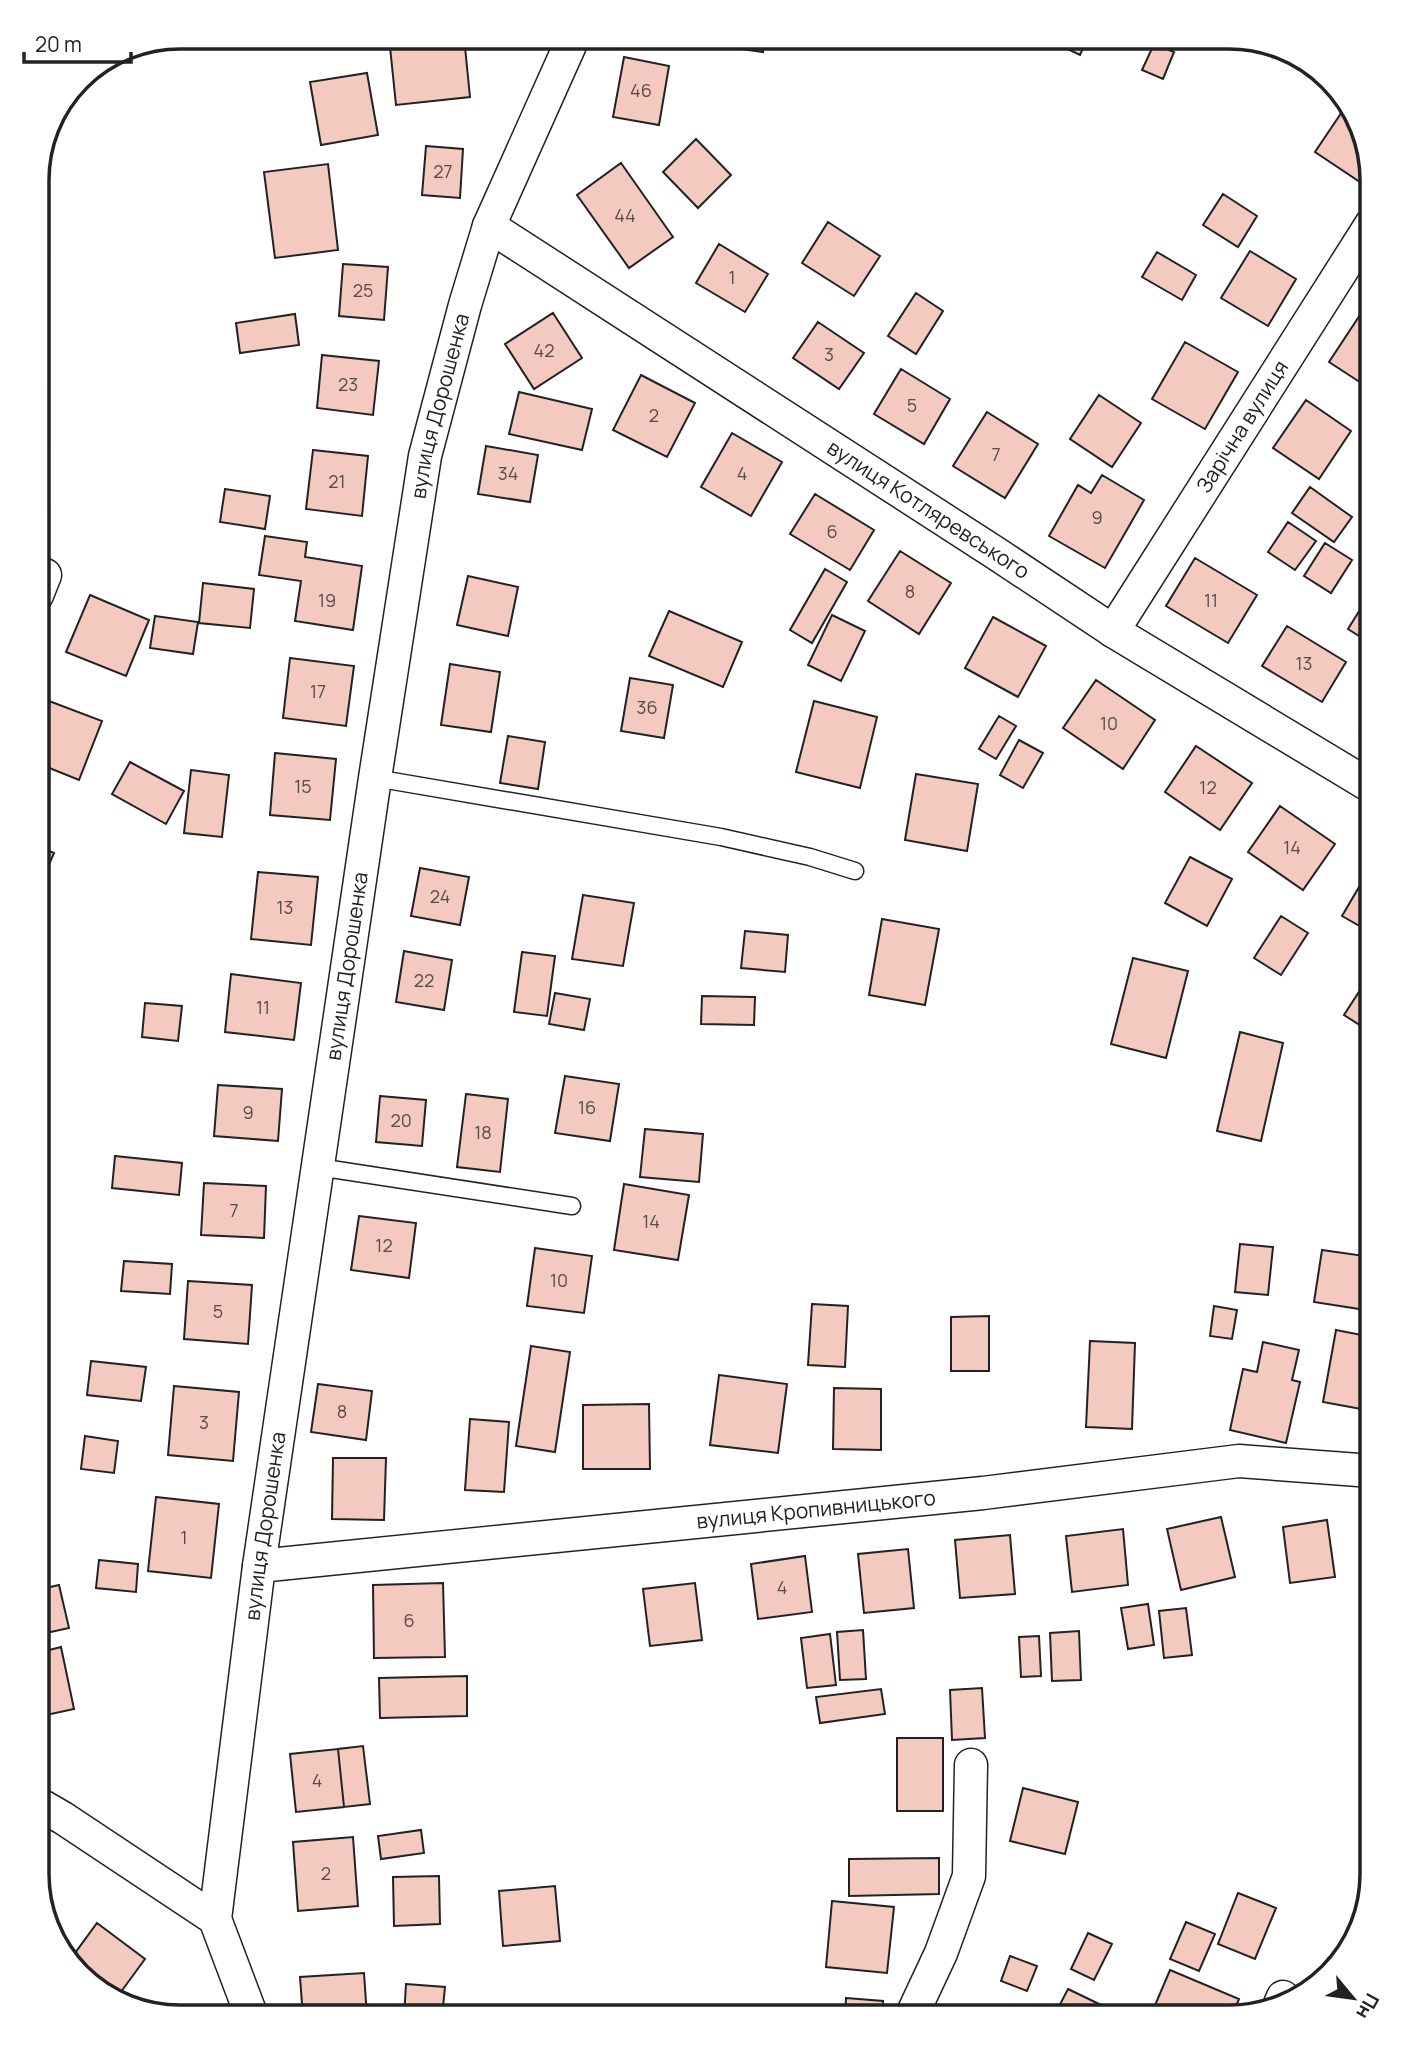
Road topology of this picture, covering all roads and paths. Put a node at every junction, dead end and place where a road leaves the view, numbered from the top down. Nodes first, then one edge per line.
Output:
1 (568, 49) edge
2 (489, 226) junction
3 (1360, 242) edge
4 (1113, 631) junction
5 (375, 778) junction
6 (1360, 780) edge
7 (855, 871) dead end
8 (318, 1167) junction
9 (572, 1206) dead end
10 (1360, 1470) edge
11 (259, 1566) junction
12 (971, 1765) dead end
13 (49, 1810) edge
14 (215, 1919) junction
15 (247, 2005) edge
16 (917, 2005) edge

1 - 2 street, вулиця Дорошенка
2 - 4 street, вулиця Котляревського
2 - 5 street, вулиця Дорошенка
3 - 4 street, Зарічна вулиця
4 - 6 street, вулиця Котляревського
5 - 7 lane
5 - 8 street, вулиця Дорошенка
8 - 9 lane
8 - 11 street, вулиця Дорошенка
10 - 11 street, вулиця Кропивницького
11 - 14 street, вулиця Дорошенка
12 - 16 street
13 - 14 street
14 - 15 street

